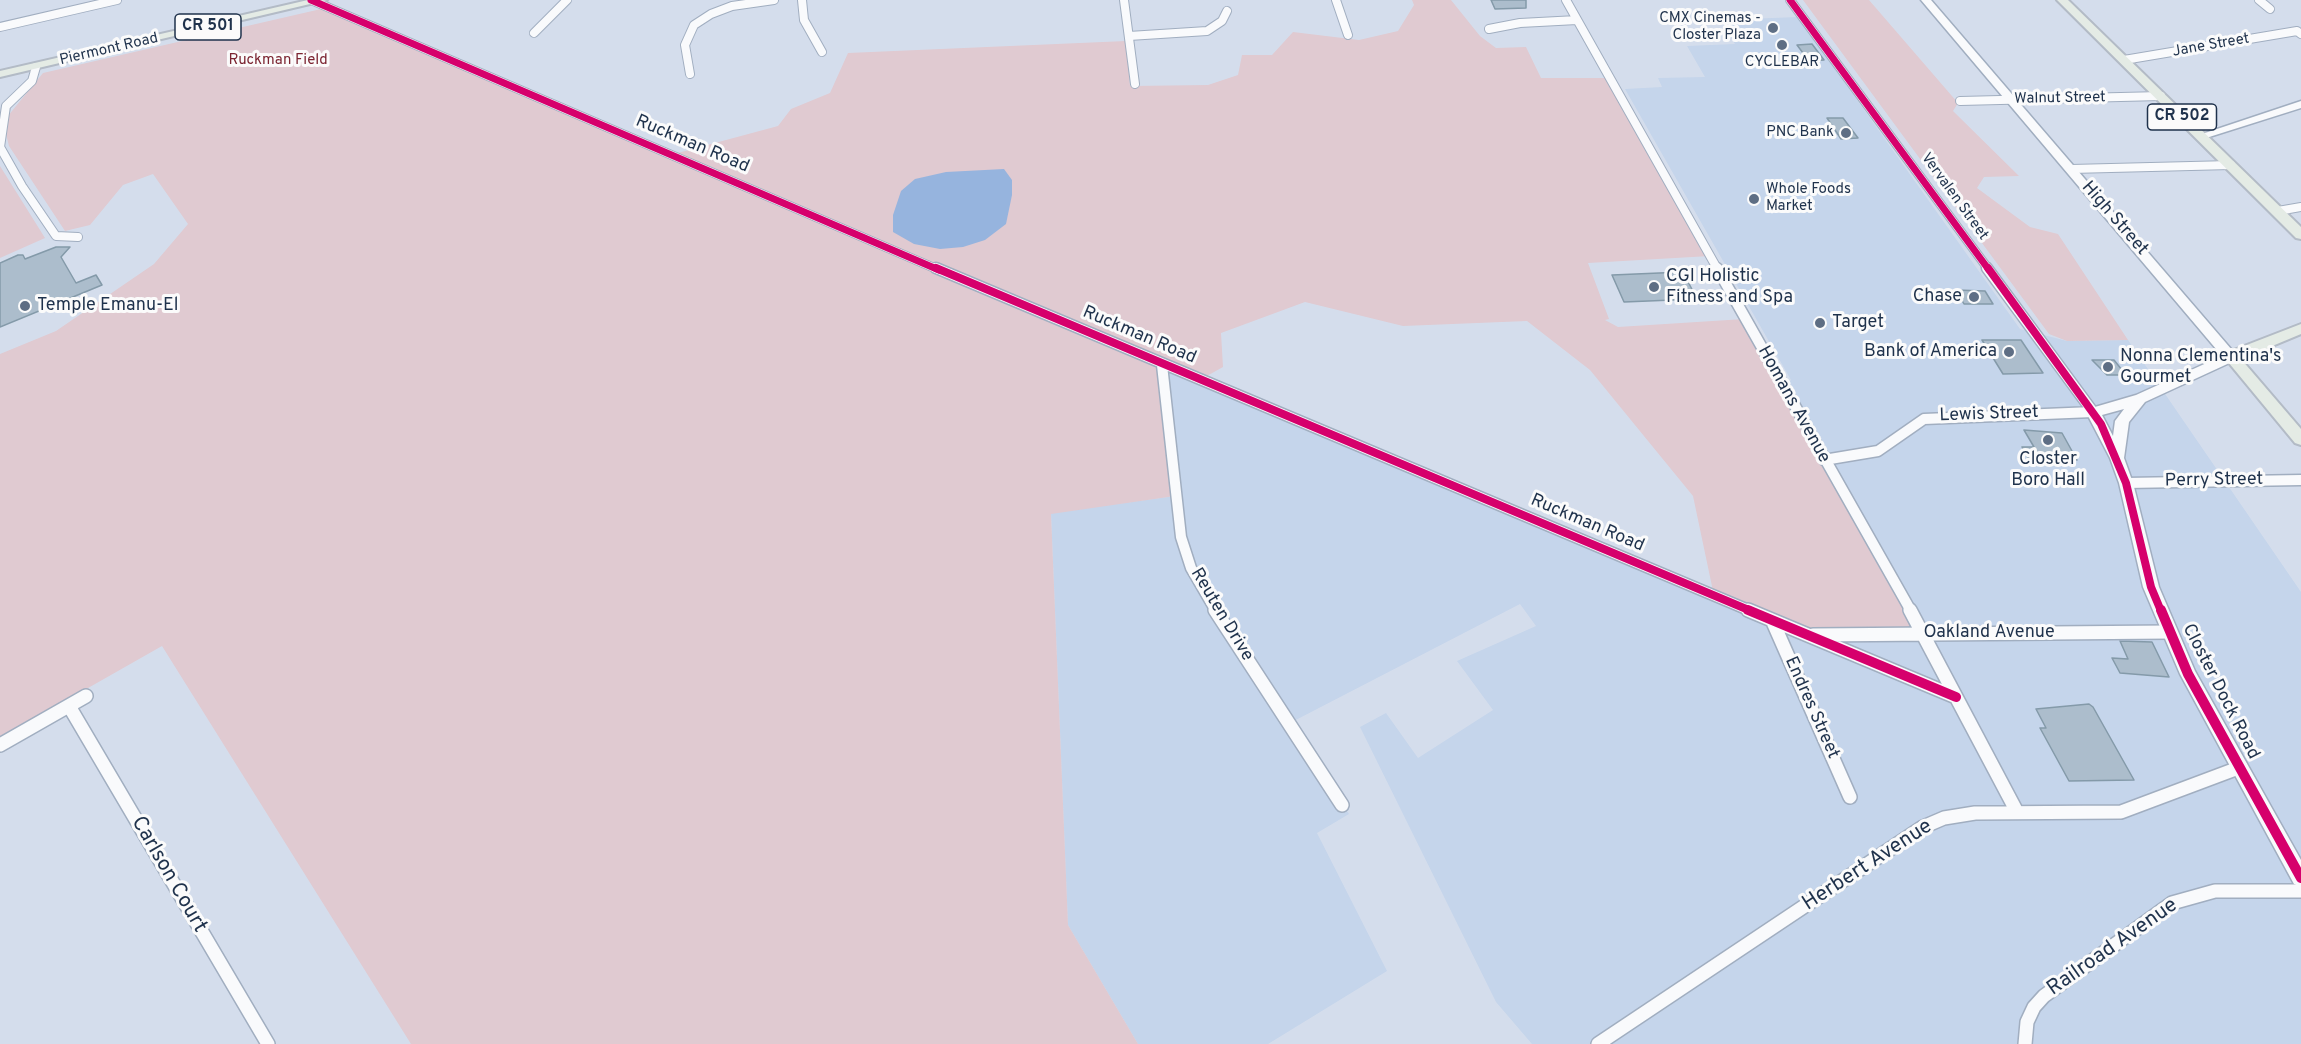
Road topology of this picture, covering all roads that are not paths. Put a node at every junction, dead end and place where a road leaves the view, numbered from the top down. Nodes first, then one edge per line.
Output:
1 (117, 0) edge
2 (567, 0) edge
3 (774, 0) edge
4 (802, 0) edge
5 (1124, 0) edge
6 (1336, 0) edge
7 (1566, 0) edge
8 (1791, 0) edge
9 (1926, 0) edge
10 (2062, 0) edge
11 (2259, 0) edge
12 (315, 1) edge
13 (2270, 9) dead end
14 (1227, 11) dead end
15 (1577, 20) junction
16 (0, 27) edge
17 (1489, 28) dead end
18 (534, 33) dead end
19 (2299, 33) edge
20 (1348, 35) dead end
21 (1129, 36) junction
22 (822, 52) dead end
23 (2124, 60) junction
24 (36, 68) junction
25 (0, 74) edge
26 (690, 74) dead end
27 (1135, 84) dead end
28 (2161, 96) junction
29 (2012, 100) junction
30 (1960, 101) dead end
31 (2301, 104) edge
32 (2202, 136) junction
33 (2231, 165) junction
34 (2071, 169) junction
35 (2301, 207) edge
36 (2278, 211) junction
37 (2301, 235) edge
38 (78, 237) dead end
39 (2301, 329) edge
40 (2231, 357) junction
41 (1162, 365) junction
42 (2141, 398) junction
43 (2093, 412) junction
44 (2301, 439) edge
45 (2117, 458) junction
46 (1824, 460) junction
47 (2301, 480) edge
48 (2126, 483) junction
49 (1772, 620) junction
50 (2170, 632) junction
51 (1923, 633) junction
52 (1809, 635) junction
53 (86, 696) dead end
54 (1956, 698) junction
55 (69, 706) junction
56 (0, 745) edge
57 (2241, 767) junction
58 (1850, 797) dead end
59 (1342, 805) dead end
60 (2017, 812) junction
61 (2294, 851) edge
62 (2301, 878) edge
63 (2301, 891) edge
64 (2025, 1042) edge
65 (268, 1044) edge
66 (1598, 1044) edge

1 - 16 street
2 - 18 street
3 - 26 street
4 - 22 street
5 - 21 street
6 - 20 street
7 - 15 street, Homans Avenue
8 - 43 street, Vervalen Street
9 - 29 street, High Street
10 - 23 main road, CR 502
11 - 13 street
12 - 24 main road, Piermont Road / CR 501
12 - 41 street, Ruckman Road
14 - 21 street
15 - 17 street
15 - 46 street, Homans Avenue
19 - 23 street, Jane Street
21 - 27 street
23 - 28 main road, CR 502
24 - 25 main road, Piermont Road / CR 501
24 - 38 street
28 - 29 street, Walnut Street
28 - 32 main road, CR 502
29 - 30 street, Walnut Street
29 - 34 street, High Street
31 - 32 street
32 - 33 main road, CR 502
33 - 34 street
33 - 36 main road, CR 502
34 - 40 street, High Street
35 - 36 street
36 - 37 main road, CR 502
39 - 40 main road
40 - 42 street
40 - 44 main road, High Street
41 - 49 street, Ruckman Road
41 - 59 street, Reuten Drive
42 - 43 street
42 - 45 street
43 - 45 street, Closter Dock Road
43 - 46 street, Lewis Street
45 - 48 street, Closter Dock Road
46 - 51 street, Homans Avenue
47 - 48 street, Perry Street
48 - 50 street, Closter Dock Road
49 - 52 street, Ruckman Road
49 - 58 street, Endres Street
50 - 51 street, Oakland Avenue
50 - 57 street, Closter Dock Road
51 - 52 street, Oakland Avenue
51 - 54 street, Homans Avenue
52 - 54 street, Ruckman Road
53 - 55 street
54 - 60 street, Homans Avenue
55 - 56 street
55 - 65 street, Carlson Court
57 - 60 street, Herbert Avenue
57 - 61 street, Closter Dock Road
60 - 66 street, Herbert Avenue
61 - 62 street, Closter Dock Road
63 - 64 street, Railroad Avenue

